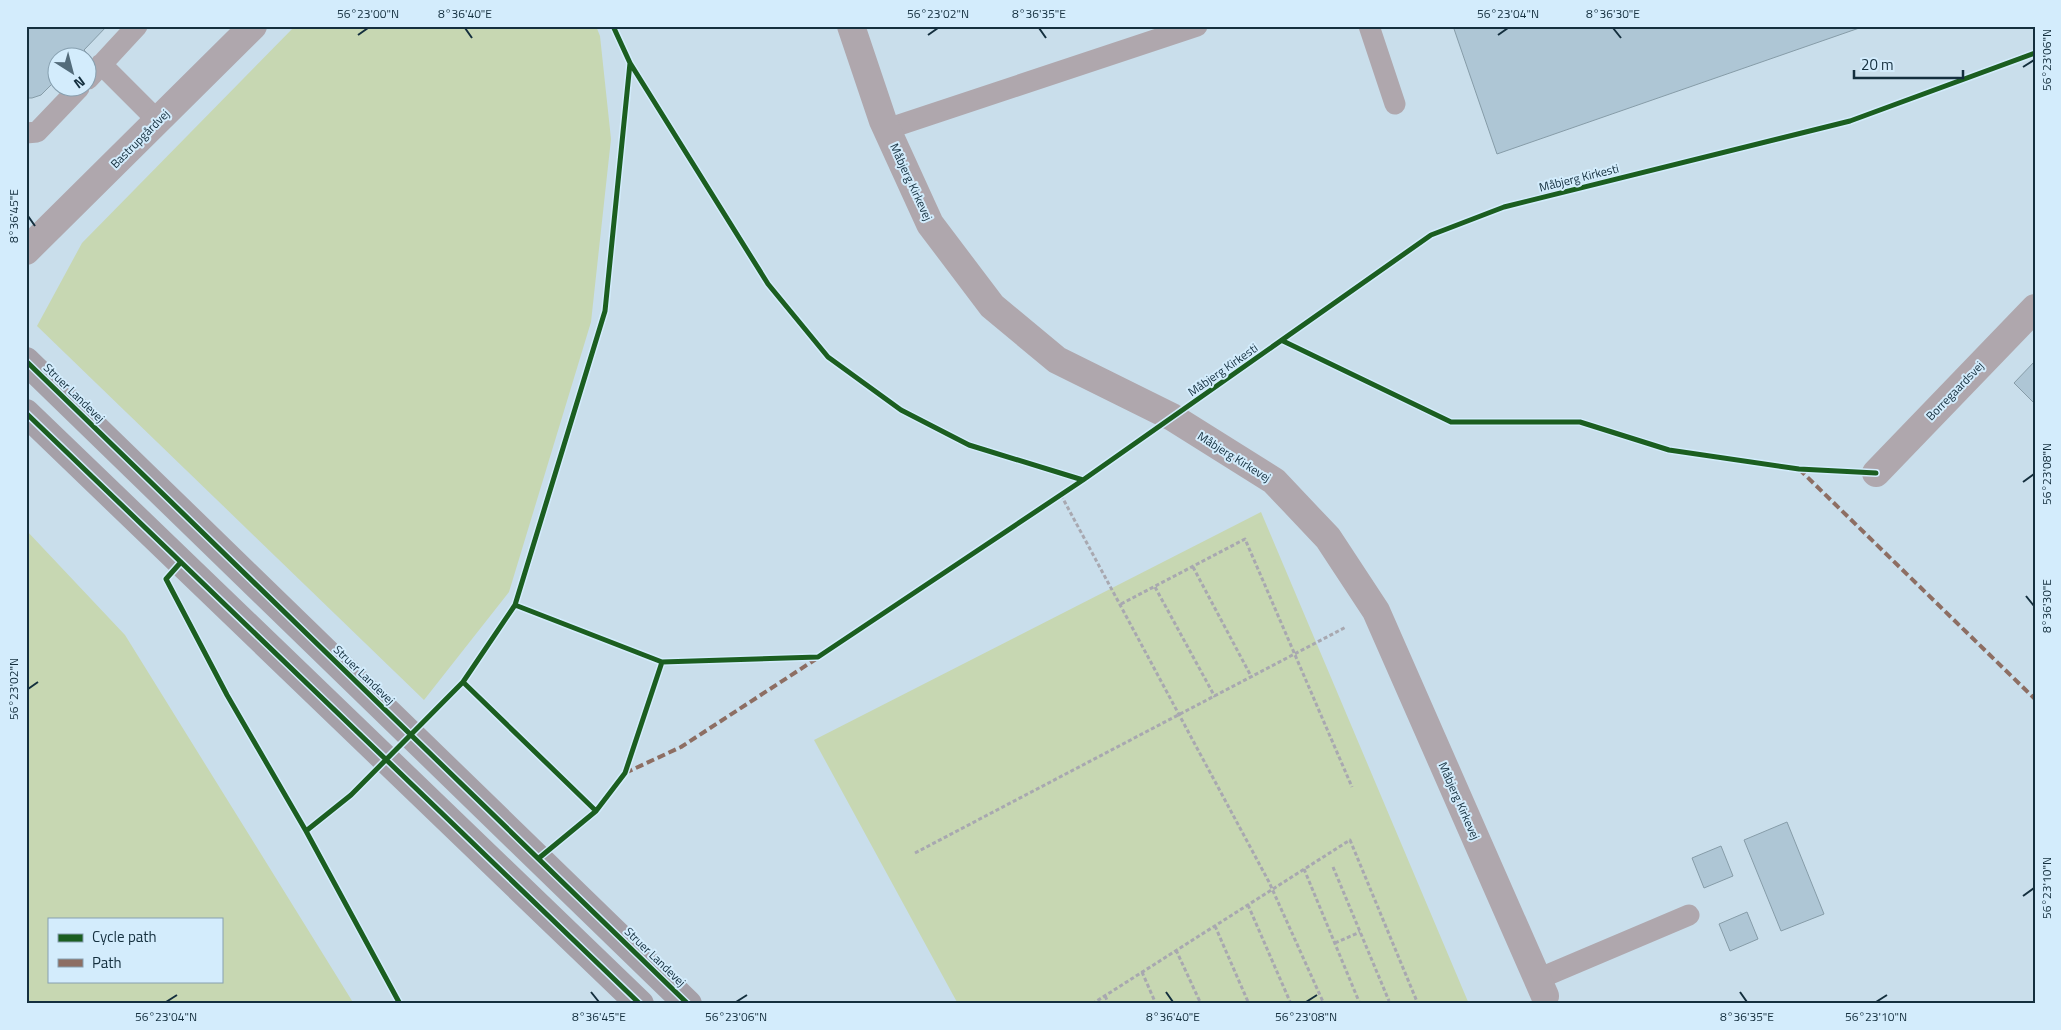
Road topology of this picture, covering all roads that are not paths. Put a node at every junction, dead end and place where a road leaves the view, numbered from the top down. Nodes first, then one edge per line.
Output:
1 (137, 26) edge
2 (253, 26) edge
3 (851, 26) edge
4 (1197, 26) edge
5 (1369, 26) edge
6 (98, 67) edge
7 (98, 74) edge
8 (69, 98) edge
9 (1395, 104) dead end
10 (158, 121) junction
11 (887, 129) junction
12 (26, 132) edge
13 (26, 251) edge
14 (2035, 308) edge
15 (26, 361) edge
16 (26, 413) edge
17 (1876, 473) dead end
18 (1690, 915) dead end
19 (1541, 993) edge
20 (640, 1004) edge
21 (688, 1004) edge

1 - 6 lane
2 - 10 street, Bastrupgårdvej
3 - 11 street, Måbjerg Kirkevej
4 - 11 lane
5 - 9 lane
7 - 10 lane
8 - 12 lane
10 - 13 street, Bastrupgårdvej
11 - 19 street, Måbjerg Kirkevej
14 - 17 street, Borregaardsvej
15 - 21 main road, Struer Landevej
16 - 20 main road
18 - 19 lane

